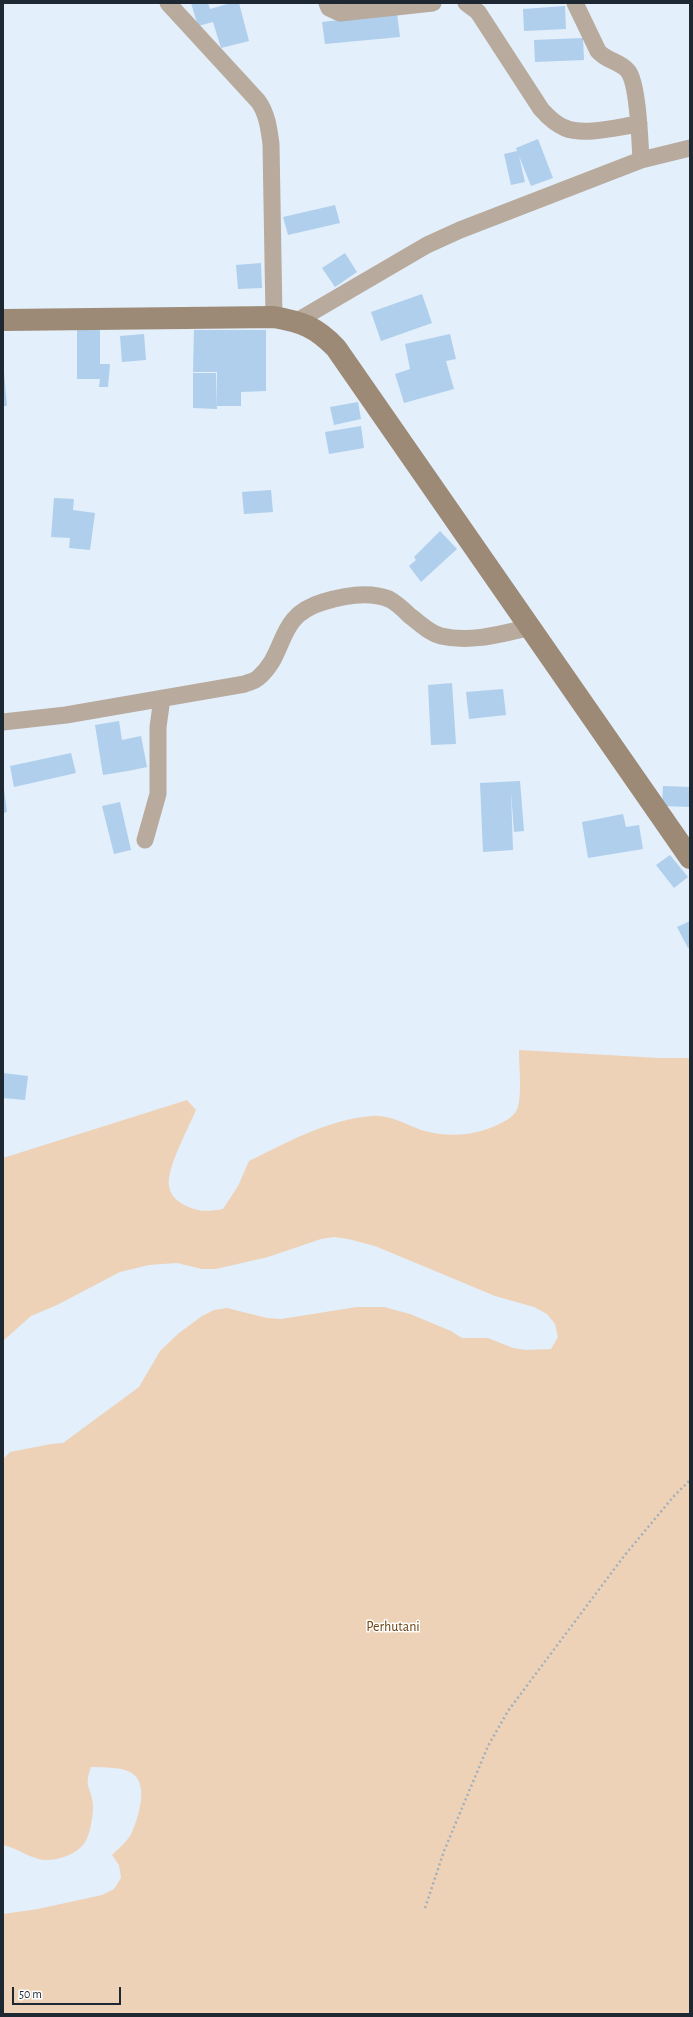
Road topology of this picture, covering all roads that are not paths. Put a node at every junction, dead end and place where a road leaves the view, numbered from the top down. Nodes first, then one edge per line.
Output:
1 (168, 3) edge
2 (327, 3) edge
3 (433, 3) edge
4 (466, 3) edge
5 (575, 3) edge
6 (639, 124) junction
7 (690, 148) edge
8 (641, 160) junction
9 (274, 317) junction
10 (3, 320) edge
11 (297, 321) junction
12 (531, 627) junction
13 (162, 698) junction
14 (3, 722) edge
15 (145, 840) dead end
16 (690, 858) edge

1 - 9 street
2 - 3 street
4 - 6 street
5 - 6 street
6 - 8 street
7 - 8 street
8 - 11 street
9 - 10 street
9 - 11 street
11 - 12 street
12 - 13 street
12 - 16 street
13 - 14 street
13 - 15 street

